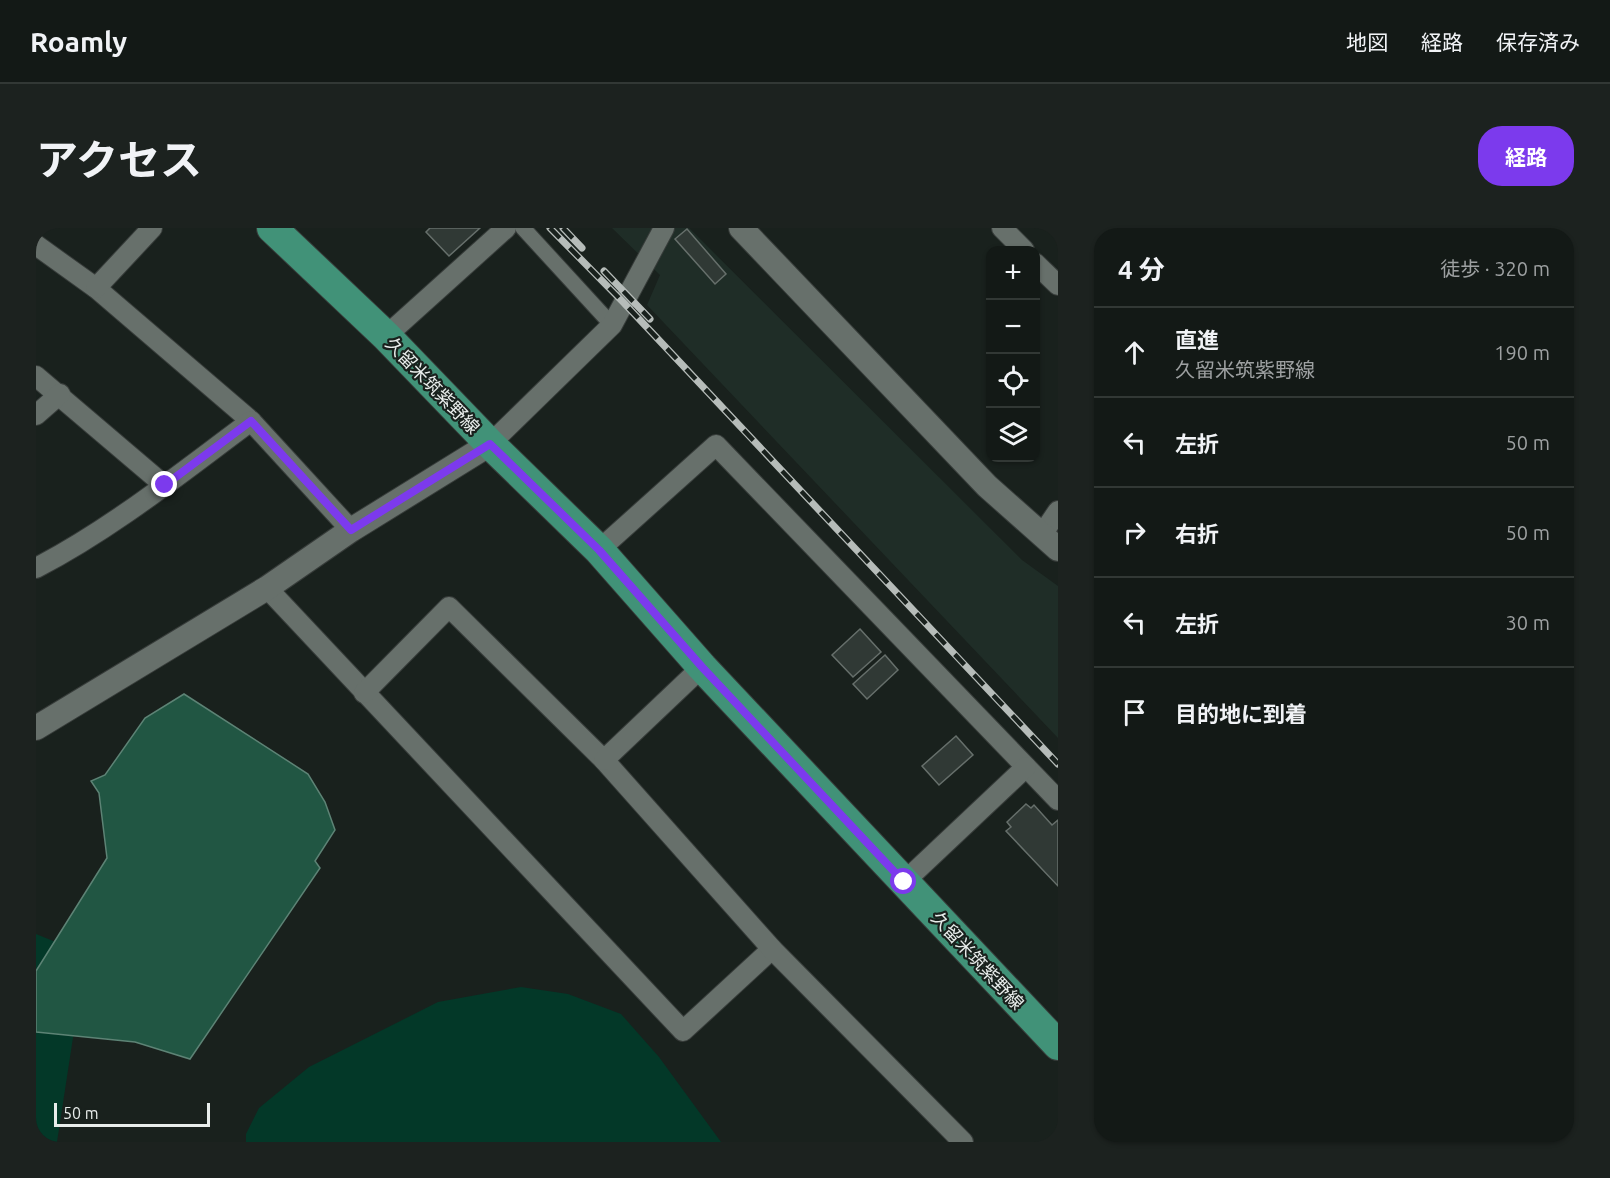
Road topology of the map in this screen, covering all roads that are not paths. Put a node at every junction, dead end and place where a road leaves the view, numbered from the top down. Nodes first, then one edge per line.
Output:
1 (152, 228) edge
2 (272, 228) edge
3 (506, 228) edge
4 (524, 228) edge
5 (664, 228) edge
6 (741, 228) edge
7 (1002, 228) edge
8 (36, 245) edge
9 (1020, 246) edge
10 (1040, 267) edge
11 (1058, 285) edge
12 (96, 288) junction
13 (612, 325) junction
14 (386, 336) junction
15 (36, 376) edge
16 (60, 394) junction
17 (36, 415) edge
18 (251, 421) junction
19 (490, 444) junction
20 (165, 485) junction
21 (1058, 511) edge
22 (351, 530) junction
23 (1049, 542) edge
24 (599, 550) junction
25 (36, 568) edge
26 (267, 588) junction
27 (702, 667) junction
28 (364, 693) junction
29 (36, 728) edge
30 (604, 760) junction
31 (1026, 767) junction
32 (1058, 800) edge
33 (904, 882) junction
34 (772, 949) junction
35 (1058, 1045) edge
36 (963, 1142) edge

1 - 12 street
2 - 14 main road, 久留米筑紫野線
3 - 14 street
4 - 13 street
5 - 13 street
6 - 23 street
7 - 9 street
8 - 12 street
10 - 11 street
12 - 18 street
13 - 19 street
14 - 19 main road, 久留米筑紫野線
15 - 16 street
16 - 17 street
16 - 20 street
18 - 20 street
18 - 22 street
19 - 22 street
19 - 24 main road, 久留米筑紫野線
20 - 25 street
21 - 23 street
22 - 26 street
24 - 27 main road, 久留米筑紫野線
24 - 31 street
26 - 28 street
26 - 29 street
27 - 30 street
27 - 33 main road, 久留米筑紫野線
28 - 30 street
28 - 34 street
30 - 34 street
31 - 32 street
31 - 33 street
33 - 35 main road, 久留米筑紫野線
34 - 36 street

